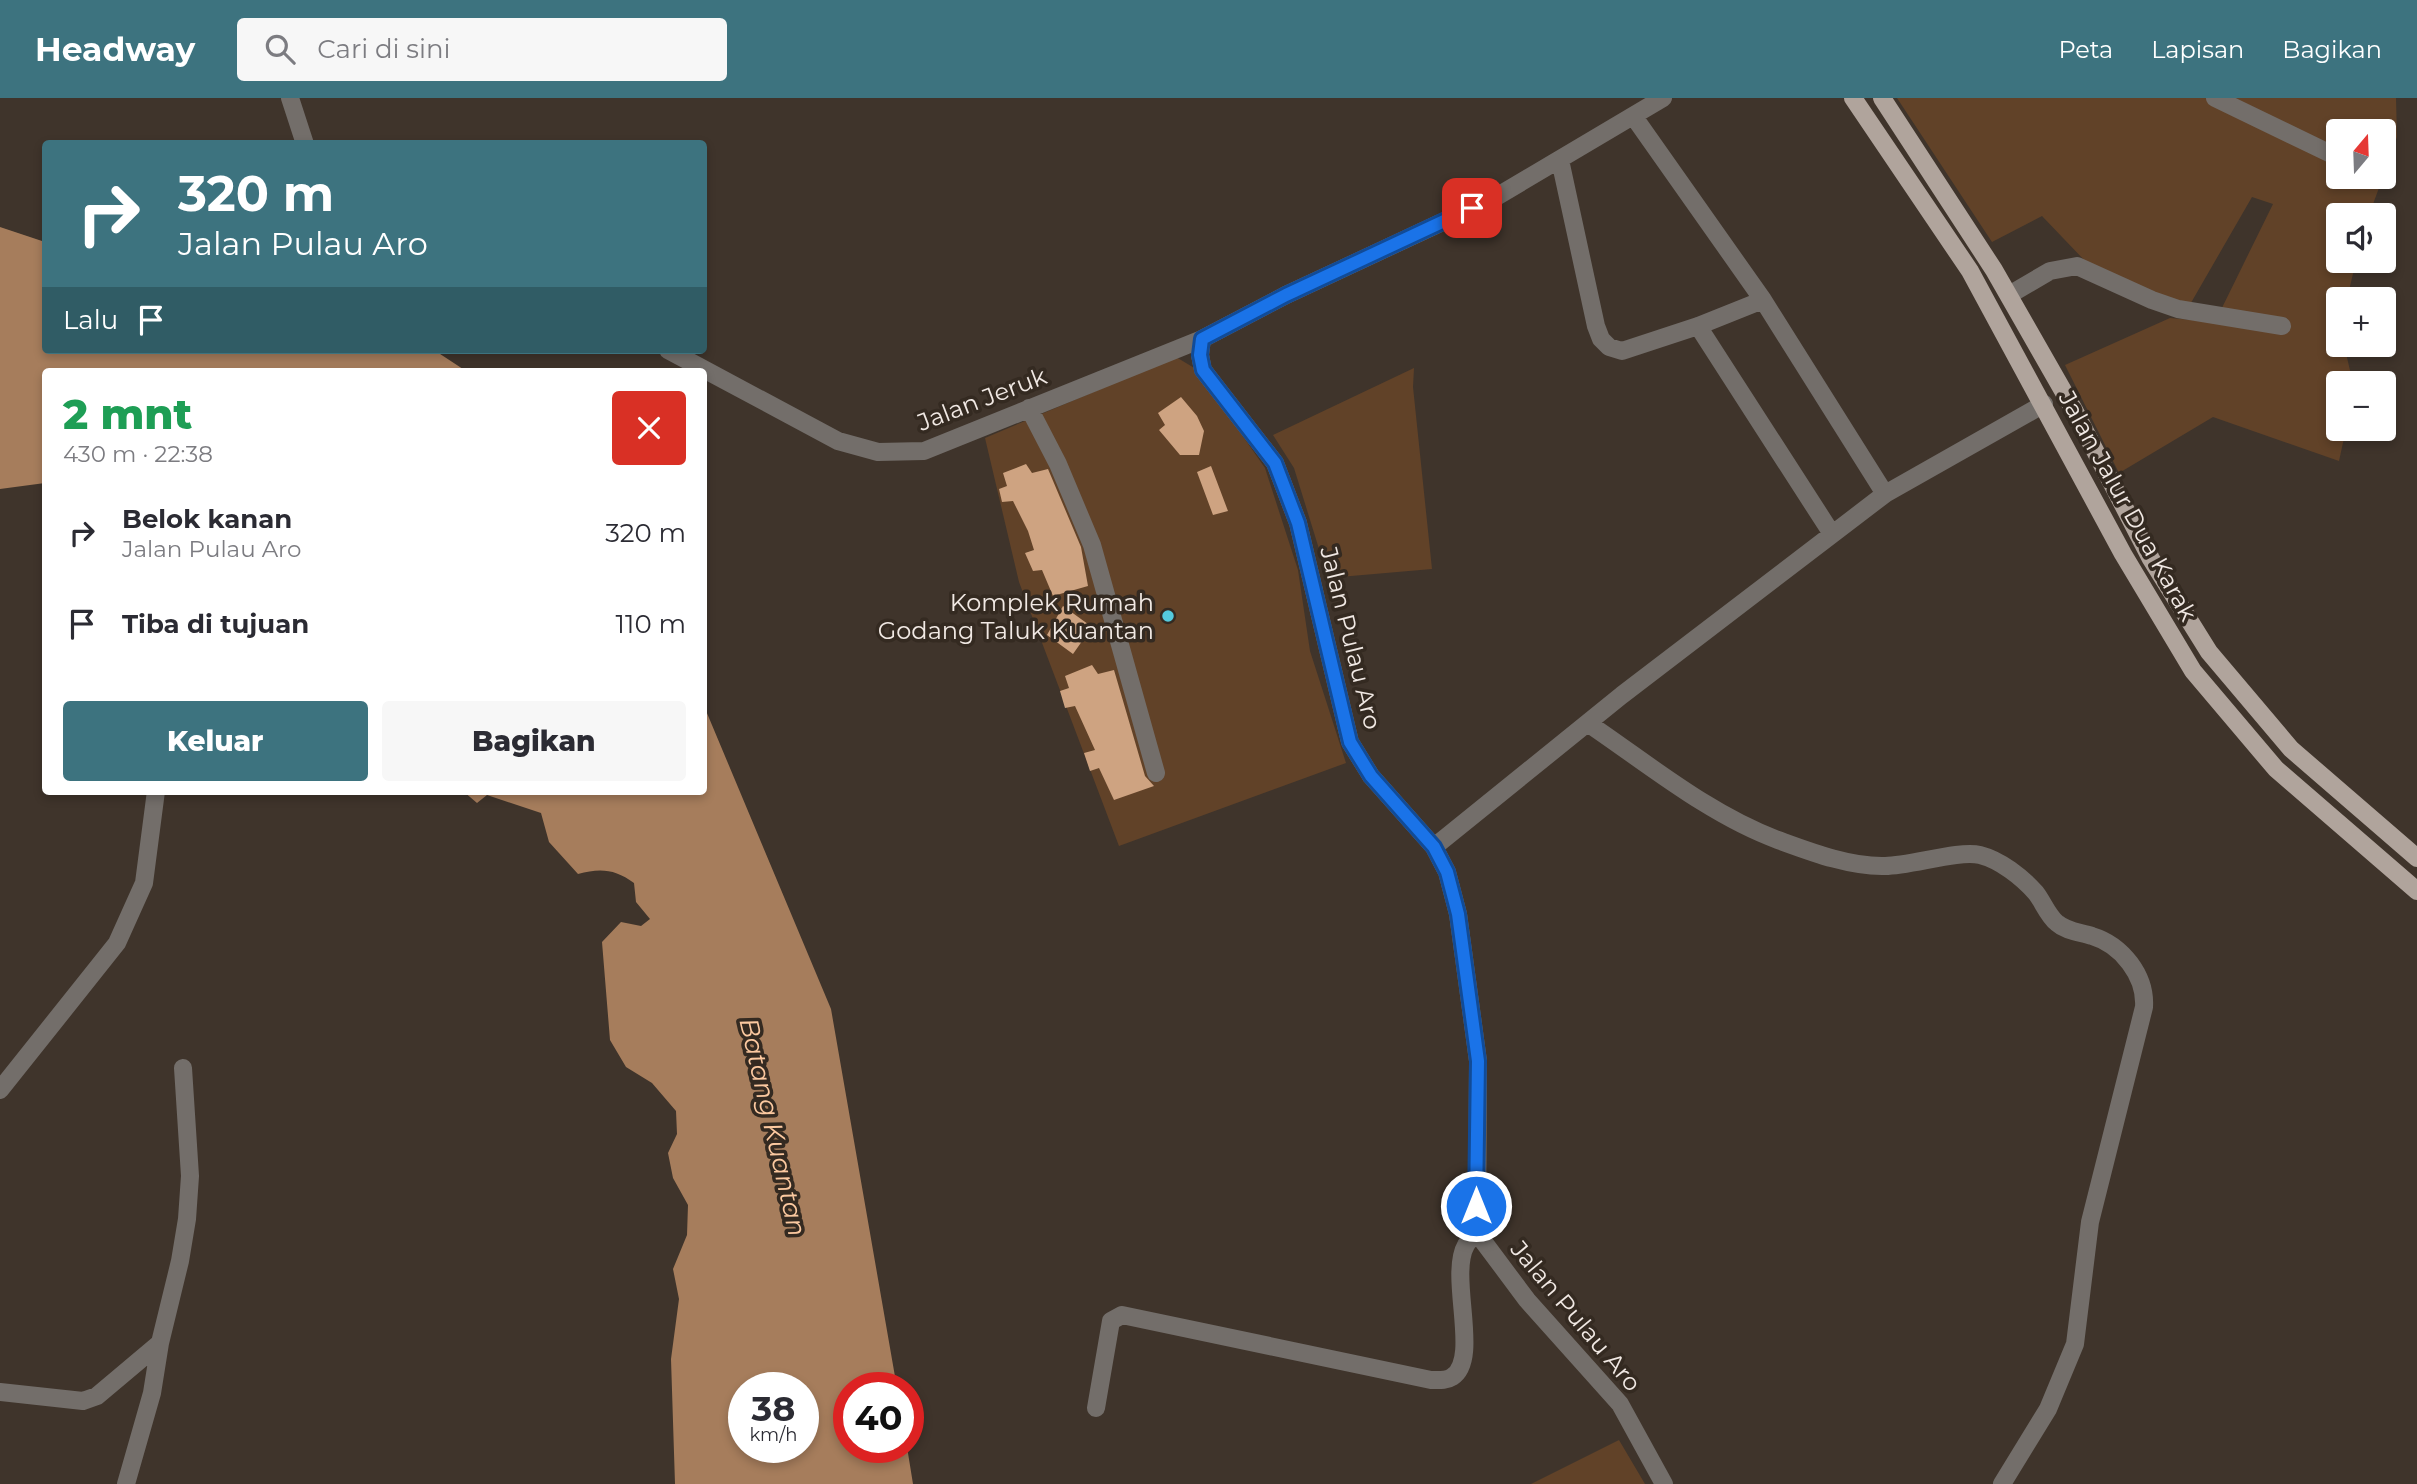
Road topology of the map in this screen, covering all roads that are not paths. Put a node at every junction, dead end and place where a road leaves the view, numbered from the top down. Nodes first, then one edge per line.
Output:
1 (290, 98) edge
2 (1663, 98) edge
3 (1853, 98) edge
4 (1882, 98) edge
5 (2215, 98) edge
6 (1634, 117) junction
7 (304, 140) edge
8 (2326, 150) edge
9 (1560, 160) junction
10 (2008, 295) junction
11 (1763, 300) junction
12 (1698, 326) junction
13 (2282, 326) dead end
14 (1202, 339) junction
15 (675, 354) edge
16 (702, 368) edge
17 (707, 371) edge
18 (2044, 404) junction
19 (1029, 408) junction
20 (1885, 494) junction
21 (1832, 534) junction
22 (1589, 724) junction
23 (1156, 773) dead end
24 (155, 795) edge
25 (1434, 847) junction
26 (2417, 858) edge
27 (2417, 891) edge
28 (183, 1069) dead end
29 (0, 1090) edge
30 (1477, 1233) junction
31 (160, 1343) junction
32 (0, 1392) edge
33 (1096, 1408) dead end
34 (126, 1484) edge
35 (1664, 1484) edge
36 (2002, 1484) edge

1 - 7 street
2 - 6 street
3 - 18 main road, Jalan Jalur Dua Karak
4 - 10 main road, Jalan Jalur Dua Karak
5 - 8 street
6 - 9 street
6 - 11 street
9 - 12 street
9 - 14 street
10 - 13 street
10 - 26 main road, Jalan Jalur Dua Karak
11 - 12 street
11 - 20 street
12 - 21 street
14 - 19 street, Jalan Jeruk
14 - 25 street, Jalan Pulau Aro
15 - 16 street, Jalan Jeruk
17 - 19 street, Jalan Jeruk
18 - 20 street
18 - 27 main road, Jalan Jalur Dua Karak
19 - 23 street
20 - 21 street
21 - 22 street
22 - 25 street
22 - 36 street
24 - 29 street
25 - 30 street, Jalan Pulau Aro
28 - 31 street
30 - 33 street
30 - 35 street, Jalan Pulau Aro
31 - 32 street
31 - 34 street

